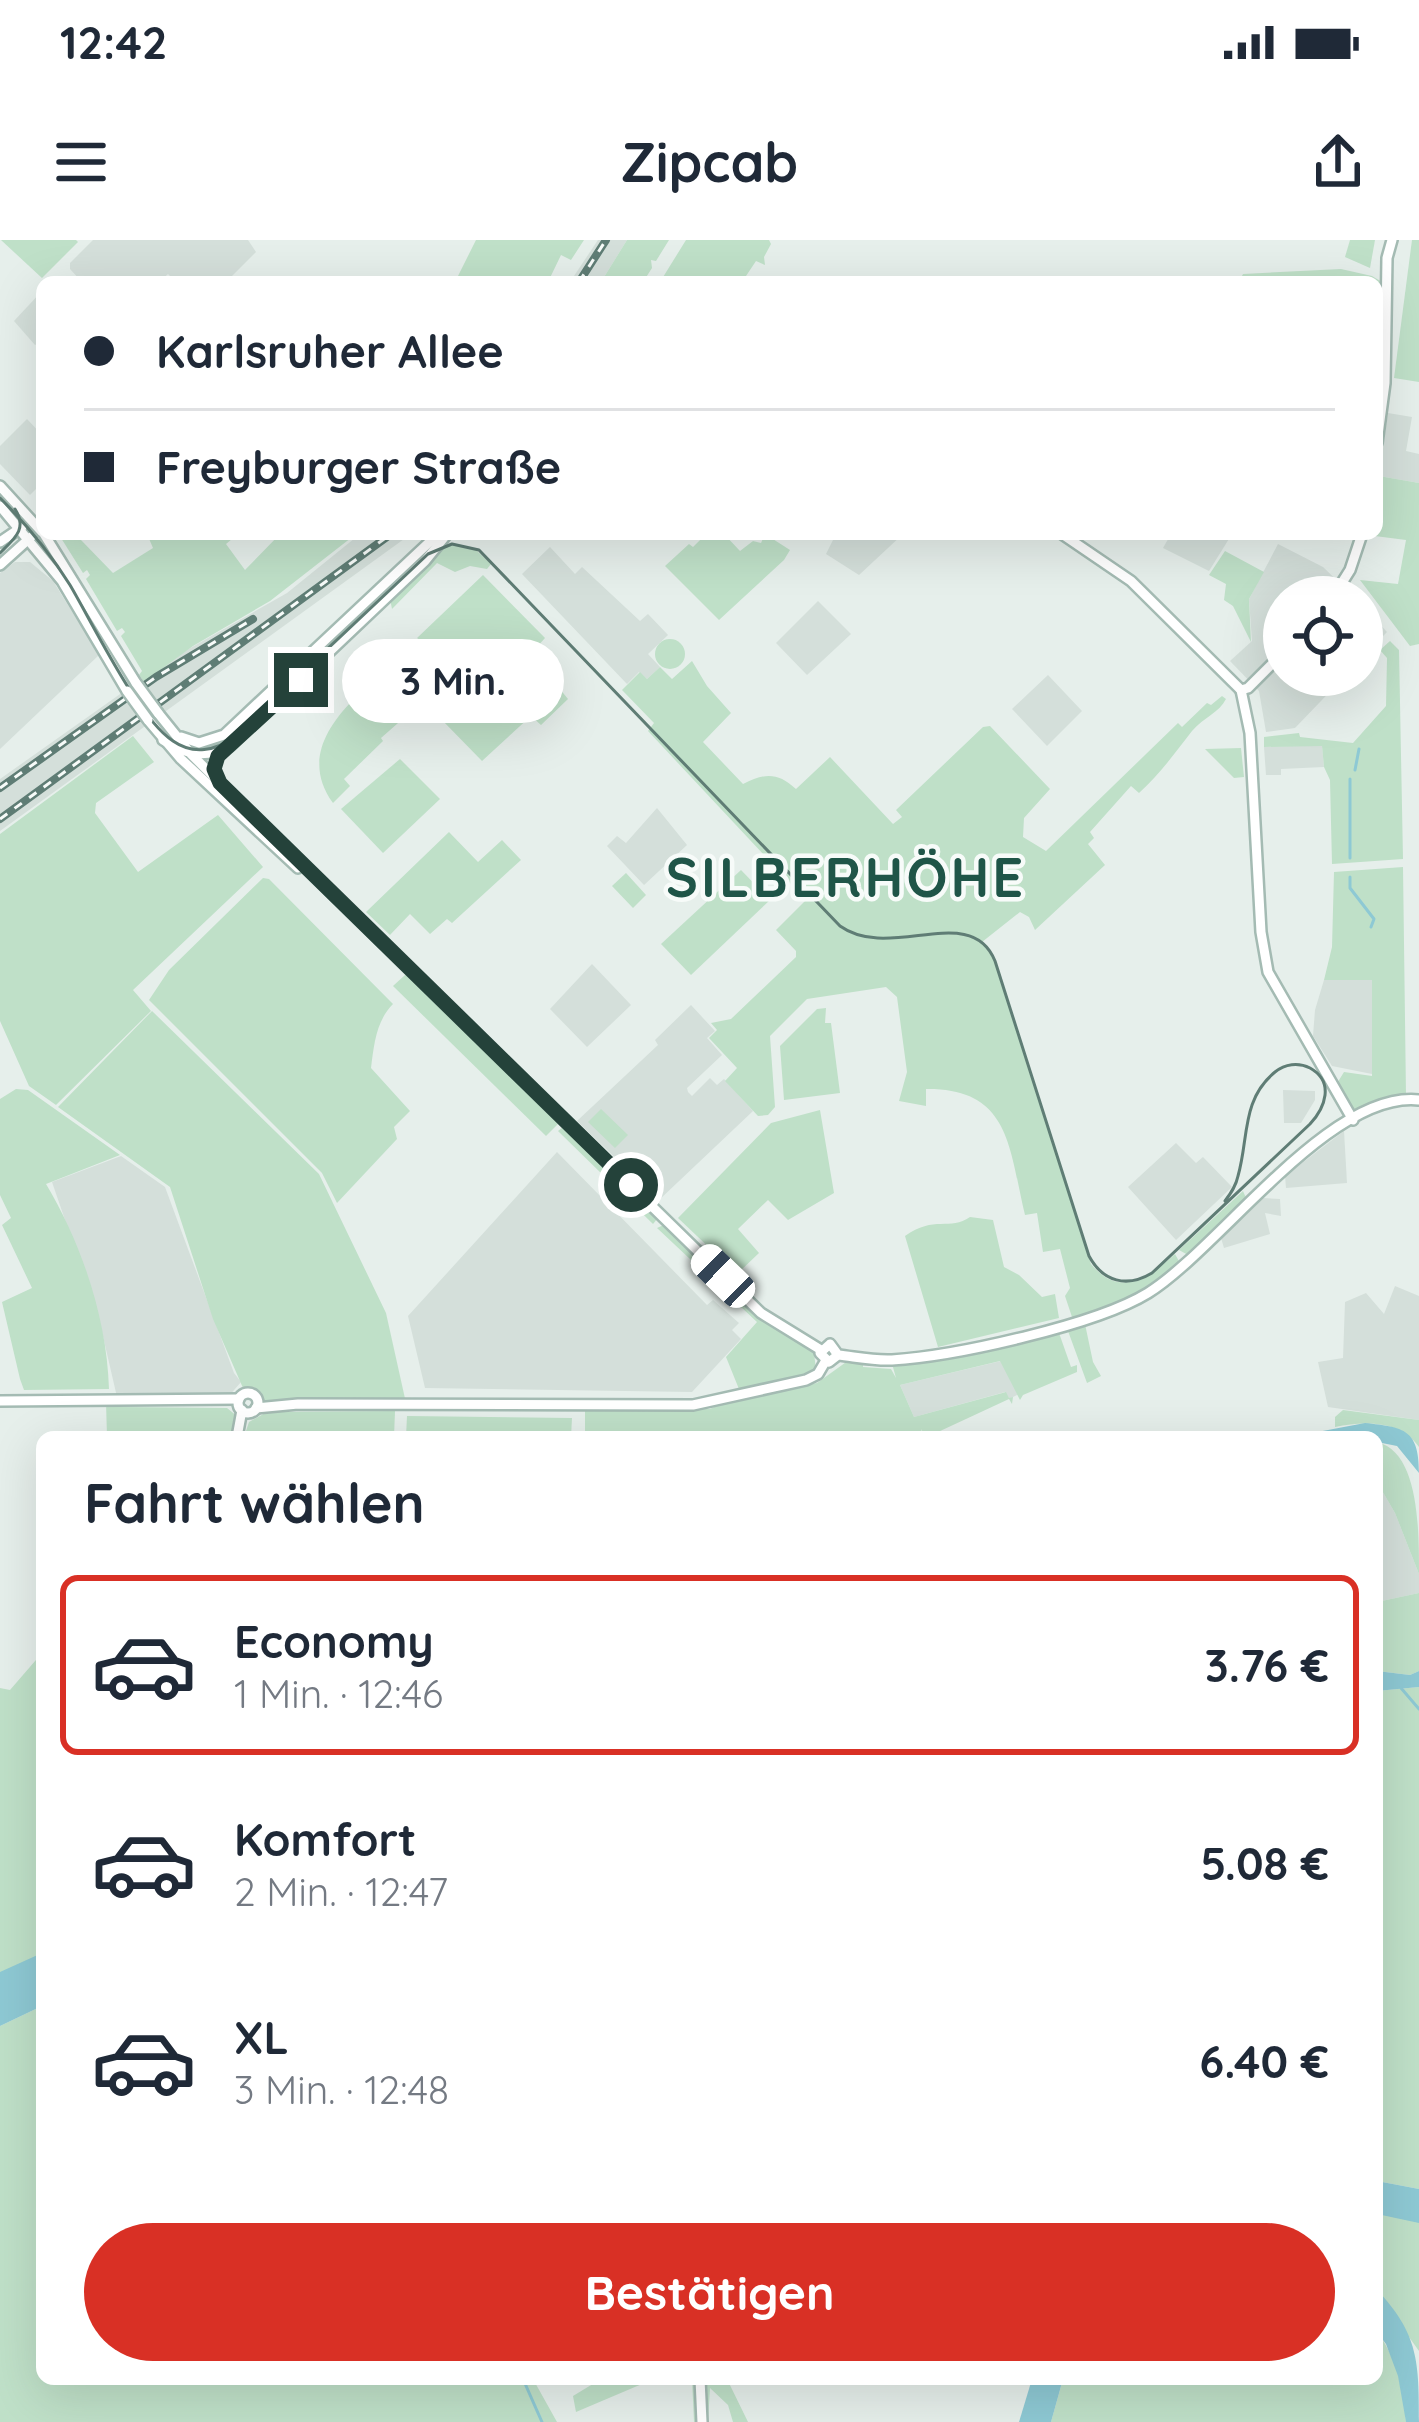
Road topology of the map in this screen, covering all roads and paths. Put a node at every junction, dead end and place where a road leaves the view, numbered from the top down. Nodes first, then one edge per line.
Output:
1 (1392, 240) edge
2 (1383, 398) edge
3 (0, 486) edge
4 (0, 506) edge
5 (36, 526) edge
6 (20, 528) junction
7 (36, 529) edge
8 (36, 532) edge
9 (29, 538) junction
10 (45, 540) edge
11 (432, 540) edge
12 (442, 540) edge
13 (1071, 540) edge
14 (1360, 540) edge
15 (0, 542) edge
16 (0, 565) edge
17 (1346, 576) edge
18 (1263, 673) edge
19 (131, 687) junction
20 (1241, 690) junction
21 (153, 717) junction
22 (172, 730) junction
23 (163, 740) junction
24 (223, 750) junction
25 (191, 754) junction
26 (220, 783) junction
27 (322, 884) junction
28 (1419, 1100) edge
29 (1353, 1120) junction
30 (820, 1350) junction
31 (838, 1355) junction
32 (826, 1362) junction
33 (0, 1401) edge
34 (247, 1406) junction
35 (240, 1431) edge
36 (700, 2385) edge
37 (702, 2422) edge

1 - 2 street
3 - 5 street
4 - 6 street
6 - 7 street
6 - 9 street
6 - 15 street
8 - 9 street
9 - 16 street
9 - 19 street
10 - 19 street
11 - 22 street
12 - 24 street
13 - 20 street
14 - 17 street
18 - 20 street
19 - 21 street, bridge
20 - 29 street
21 - 22 street
21 - 23 street
22 - 25 street
23 - 25 street
23 - 27 street
24 - 25 street
24 - 26 street
25 - 26 street
26 - 27 street
27 - 30 street
28 - 29 street
29 - 31 street
30 - 31 street
30 - 32 street
31 - 32 street
32 - 34 street
33 - 34 street
34 - 35 street
36 - 37 street

